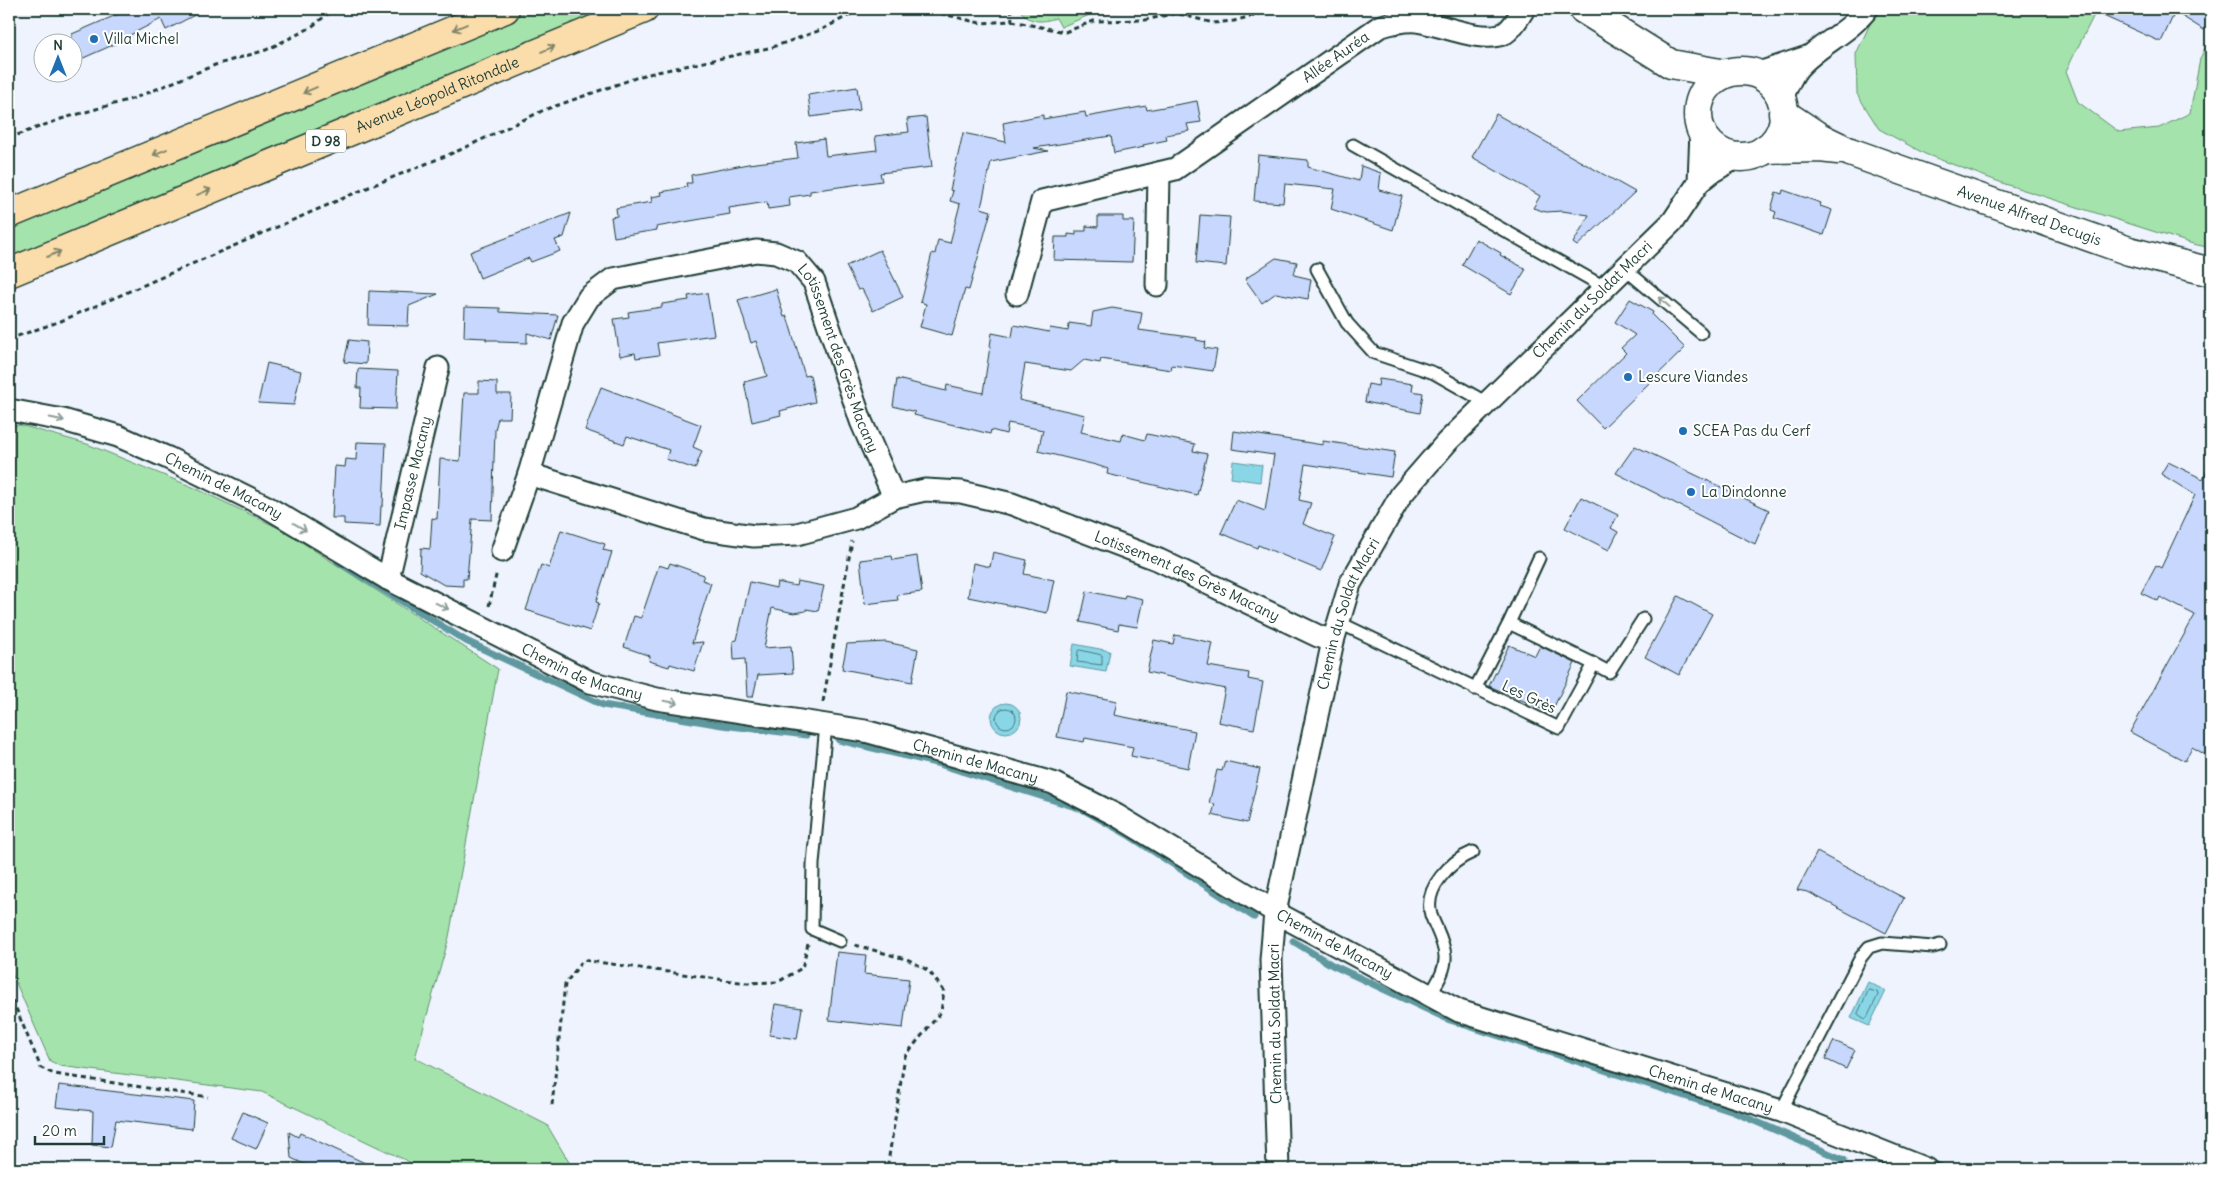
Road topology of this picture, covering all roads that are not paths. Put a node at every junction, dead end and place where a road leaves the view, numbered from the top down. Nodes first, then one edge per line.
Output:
1 (505, 9) edge
2 (644, 9) edge
3 (1524, 9) edge
4 (1583, 9) edge
5 (1867, 9) edge
6 (1813, 55) junction
7 (1671, 64) junction
8 (1725, 74) junction
9 (1756, 74) junction
10 (1782, 106) junction
11 (1699, 121) junction
12 (1353, 145) dead end
13 (1766, 149) junction
14 (1850, 152) junction
15 (1739, 156) junction
16 (1159, 173) junction
17 (1699, 182) junction
18 (9, 214) edge
19 (1317, 269) dead end
20 (1625, 269) junction
21 (2211, 272) edge
22 (9, 273) edge
23 (1158, 286) dead end
24 (1606, 288) junction
25 (1017, 294) dead end
26 (1700, 334) dead end
27 (438, 368) dead end
28 (1487, 403) junction
29 (9, 410) edge
30 (529, 474) junction
31 (894, 497) junction
32 (502, 551) road end
33 (1538, 558) dead end
34 (388, 579) junction
35 (1643, 619) dead end
36 (1509, 623) junction
37 (1335, 631) junction
38 (1594, 664) junction
39 (1475, 688) junction
40 (822, 725) junction
41 (1473, 852) dead end
42 (1275, 912) junction
43 (840, 941) road end
44 (1940, 945) dead end
45 (1430, 995) junction
46 (1782, 1111) junction
47 (1278, 1169) edge
48 (1926, 1169) edge

1 -> 18 highway
22 -> 2 highway, Avenue Léopold Ritondale / D 98
3 - 16 street, Allée Auréa
4 - 7 street
5 - 6 street
6 - 9 street
6 - 10 street
7 - 8 street
7 - 11 street
8 - 9 street
8 - 11 street
9 - 10 street
10 - 13 street
10 - 14 street, Avenue Alfred Decugis
11 - 15 street
11 - 17 street
12 - 24 lane
13 - 14 street, Avenue Alfred Decugis
13 - 15 street
14 - 21 street, Avenue Alfred Decugis
15 - 17 street, Chemin du Soldat Macri
16 - 23 street
16 - 25 street, Allée Auréa
17 - 20 street, Chemin du Soldat Macri
19 - 28 lane
20 - 24 street, Chemin du Soldat Macri
26 -> 20 lane
24 - 28 street, Chemin du Soldat Macri
27 - 34 street, Impasse Macany
28 - 37 street, Chemin du Soldat Macri
29 -> 34 street, Chemin de Macany
30 - 31 street, Lotissement des Grès Macany
30 - 31 street, Lotissement des Grès Macany
30 - 32 street, Lotissement des Grès Macany
31 - 37 street, Lotissement des Grès Macany
33 - 36 lane
34 -> 40 street, Chemin de Macany
35 - 38 lane
36 - 38 lane
36 - 39 lane
37 - 39 lane, Les Grès
37 - 42 street, Chemin du Soldat Macri
38 - 39 lane, Les Grès
40 - 42 street, Chemin de Macany
40 - 43 lane
41 - 45 lane
42 - 45 street, Chemin de Macany
42 - 47 street, Chemin du Soldat Macri
44 - 46 lane
45 - 46 street, Chemin de Macany
46 - 48 street, Chemin de Macany

